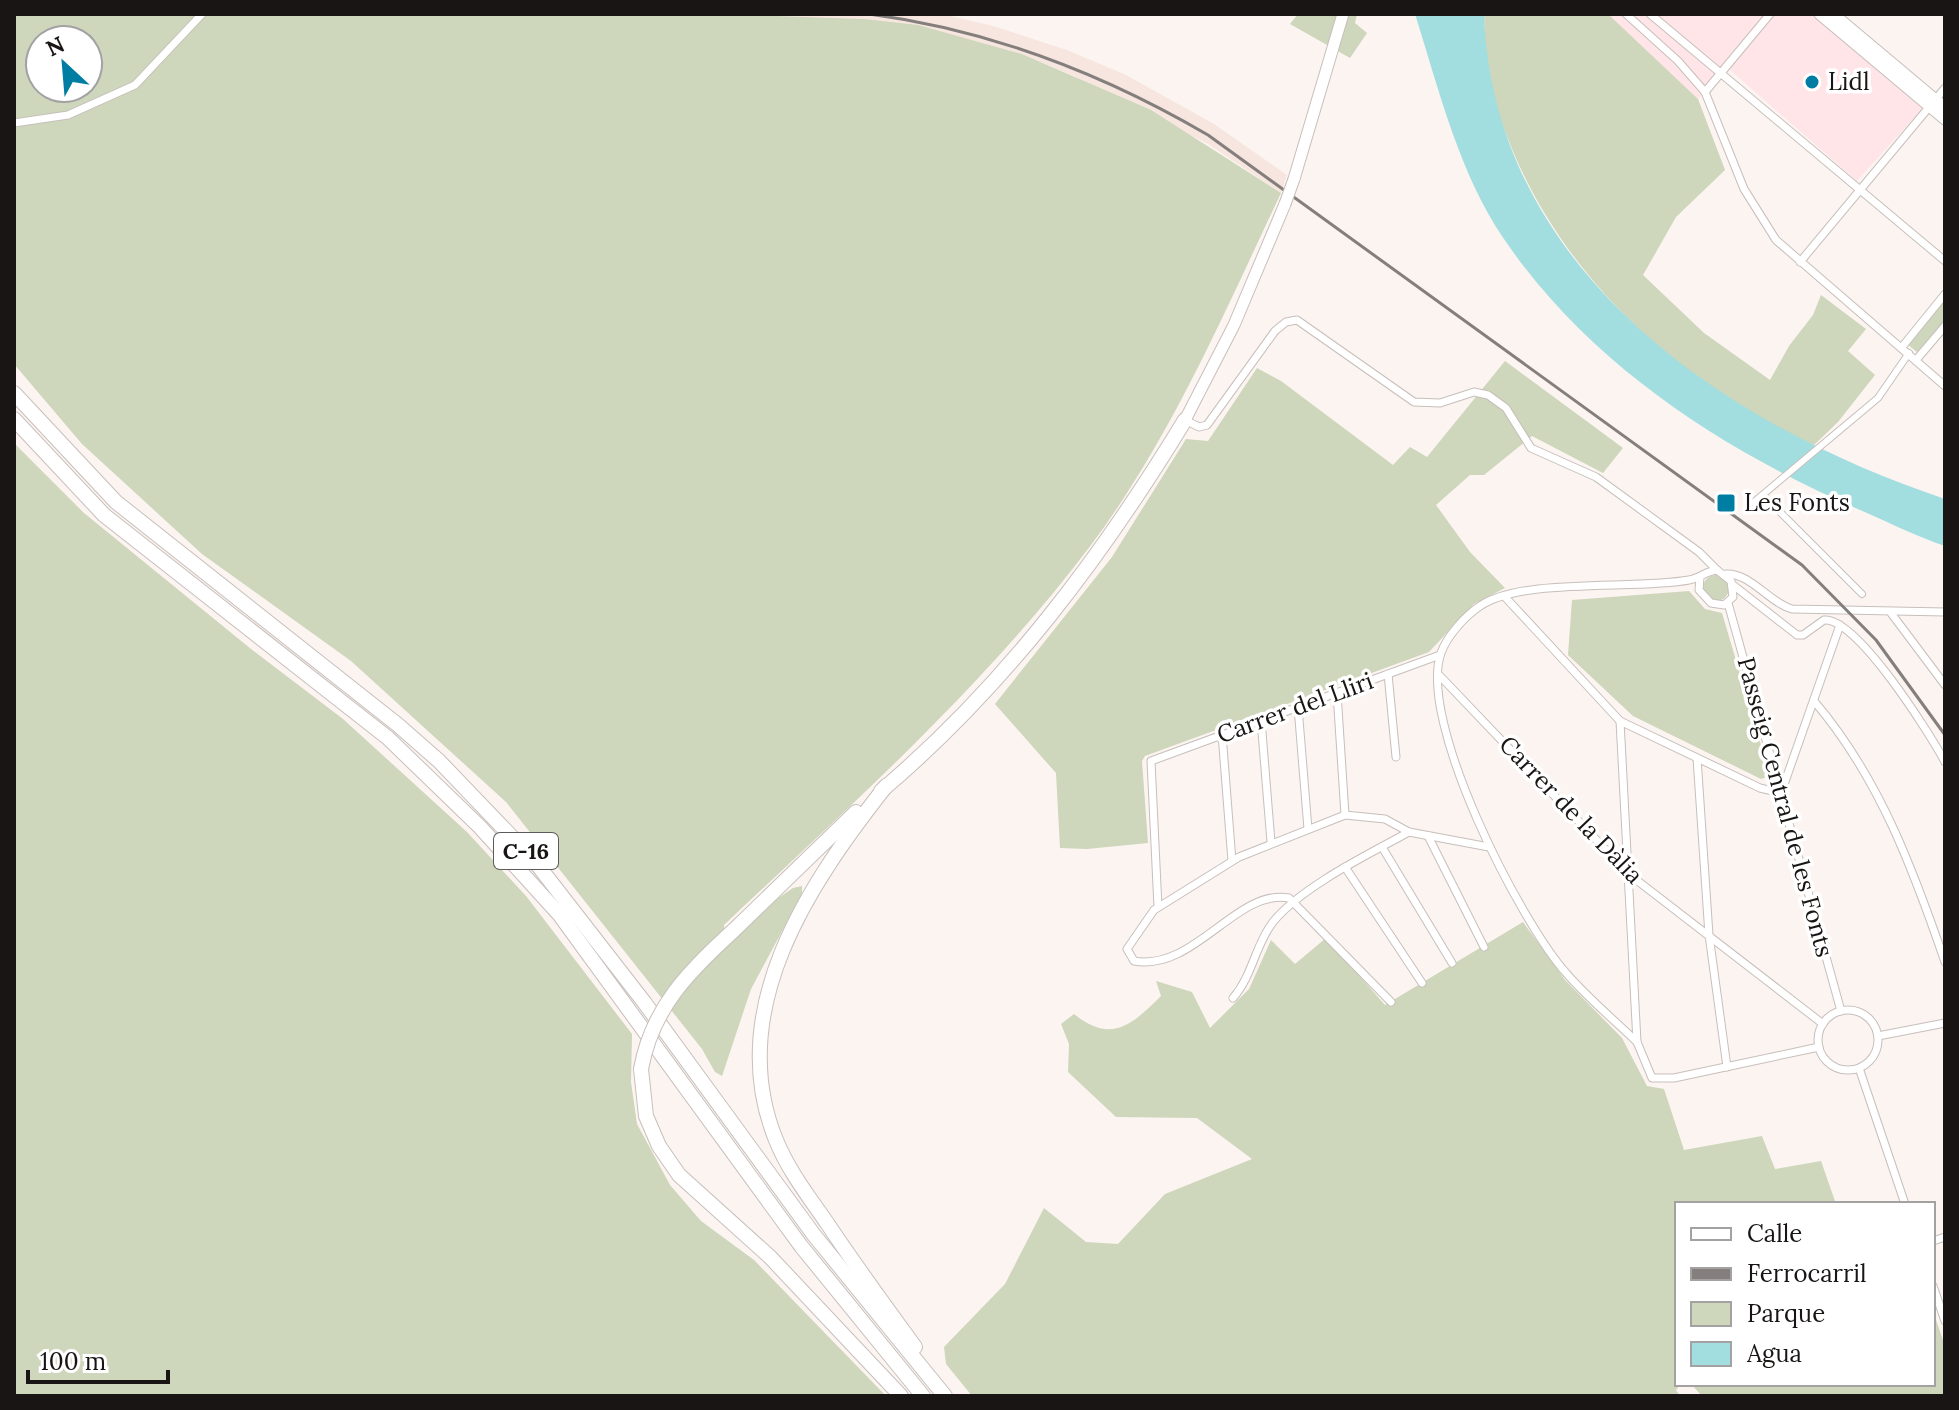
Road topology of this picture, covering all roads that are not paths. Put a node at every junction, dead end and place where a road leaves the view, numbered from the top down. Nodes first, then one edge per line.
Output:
1 (202, 14) edge
2 (1343, 14) edge
3 (1626, 14) edge
4 (1650, 14) edge
5 (1770, 14) edge
6 (1820, 14) edge
7 (1833, 14) edge
8 (1720, 74) junction
9 (1945, 88) edge
10 (1705, 92) junction
11 (1932, 103) junction
12 (1945, 108) edge
13 (1945, 119) edge
14 (14, 123) edge
15 (1860, 190) junction
16 (1945, 261) edge
17 (1800, 262) junction
18 (1945, 294) edge
19 (1945, 326) edge
20 (1902, 347) junction
21 (1909, 353) junction
22 (1916, 360) junction
23 (1945, 386) edge
24 (14, 393) edge
25 (14, 419) edge
26 (1185, 420) junction
27 (1765, 494) junction
28 (1754, 502) dead end
29 (1721, 572) junction
30 (1700, 577) junction
31 (1733, 585) junction
32 (1862, 594) dead end
33 (1505, 597) junction
34 (1728, 603) junction
35 (1945, 612) edge
36 (1891, 613) junction
37 (1840, 625) junction
38 (1440, 655) junction
39 (1388, 674) junction
40 (1440, 676) junction
41 (1945, 685) edge
42 (1337, 693) junction
43 (1814, 701) junction
44 (1298, 707) junction
45 (1261, 720) junction
46 (1620, 721) junction
47 (1222, 734) junction
48 (1396, 757) dead end
49 (1697, 758) junction
50 (1945, 762) edge
51 (886, 786) junction
52 (1781, 793) junction
53 (1345, 815) junction
54 (1308, 829) junction
55 (1409, 832) junction
56 (1428, 836) junction
57 (1271, 842) junction
58 (1382, 847) junction
59 (1489, 847) junction
60 (1232, 861) junction
61 (1345, 867) junction
62 (1630, 875) junction
63 (1296, 902) junction
64 (1158, 907) junction
65 (1709, 935) junction
66 (1484, 947) dead end
67 (1945, 962) edge
68 (1452, 963) dead end
69 (1422, 983) dead end
70 (1233, 998) dead end
71 (1391, 1002) dead end
72 (1841, 1011) junction
73 (1945, 1023) edge
74 (1823, 1024) junction
75 (1878, 1036) junction
76 (1637, 1042) junction
77 (1819, 1047) junction
78 (1727, 1067) junction
79 (1859, 1068) junction
80 (1904, 1202) edge
81 (1935, 1292) edge
82 (1945, 1321) edge
83 (901, 1396) edge
84 (923, 1396) edge
85 (948, 1396) edge

1 - 14 street
2 - 26 main road, bridge
3 - 10 street
4 - 8 street
5 - 8 street
6 - 11 main road
7 - 11 main road
8 - 10 street
8 - 15 street
9 - 11 street
10 - 17 street
11 - 12 main road
11 - 13 main road
11 - 15 street
15 - 16 street
15 - 17 street
17 - 20 street
18 - 20 street
19 - 22 street
20 - 21 street
21 - 22 street
21 - 27 street
22 - 23 street
24 - 85 highway, C-16
25 - 84 highway, C-16
26 - 29 street
26 - 51 highway
27 - 28 street
27 - 32 street
29 - 30 street
29 - 31 street
29 - 36 street
30 - 33 street
30 - 34 street
31 - 34 street
31 - 37 street
33 - 38 street
33 - 46 street
34 - 52 street, Passeig Central de les Fonts
35 - 36 street
36 - 41 street
37 - 43 street
37 - 50 street
38 - 39 street, Carrer del Lliri
38 - 40 street
39 - 42 street, Carrer del Lliri
39 - 48 street
40 - 59 street
40 - 62 street, Carrer de la Dàlia
42 - 44 street, Carrer del Lliri
42 - 53 street
43 - 52 street
43 - 67 street
44 - 45 street, Carrer del Lliri
44 - 54 street
45 - 47 street, Carrer del Lliri
45 - 57 street
46 - 49 street
46 - 62 street
47 - 60 street
47 - 64 street, Carrer del Lliri
49 - 52 street
49 - 65 street
51 - 83 highway, bridge
51 - 85 highway
52 - 72 street, Passeig Central de les Fonts
53 - 54 street
53 - 55 street
54 - 57 street
55 - 56 street
55 - 58 street
56 - 59 street
56 - 66 street
57 - 60 street
58 - 61 street
58 - 68 street
59 - 76 street
60 - 64 street
61 - 63 street
61 - 69 street
62 - 65 street, Carrer de la Dàlia
62 - 76 street
63 - 64 street
63 - 70 street
63 - 71 street
65 - 74 street, Carrer de la Dàlia
65 - 78 street
72 - 74 street
72 - 75 street
73 - 75 street
74 - 77 street
75 - 79 street
76 - 78 street
77 - 78 street
77 - 79 street
79 - 80 street
81 - 82 street

